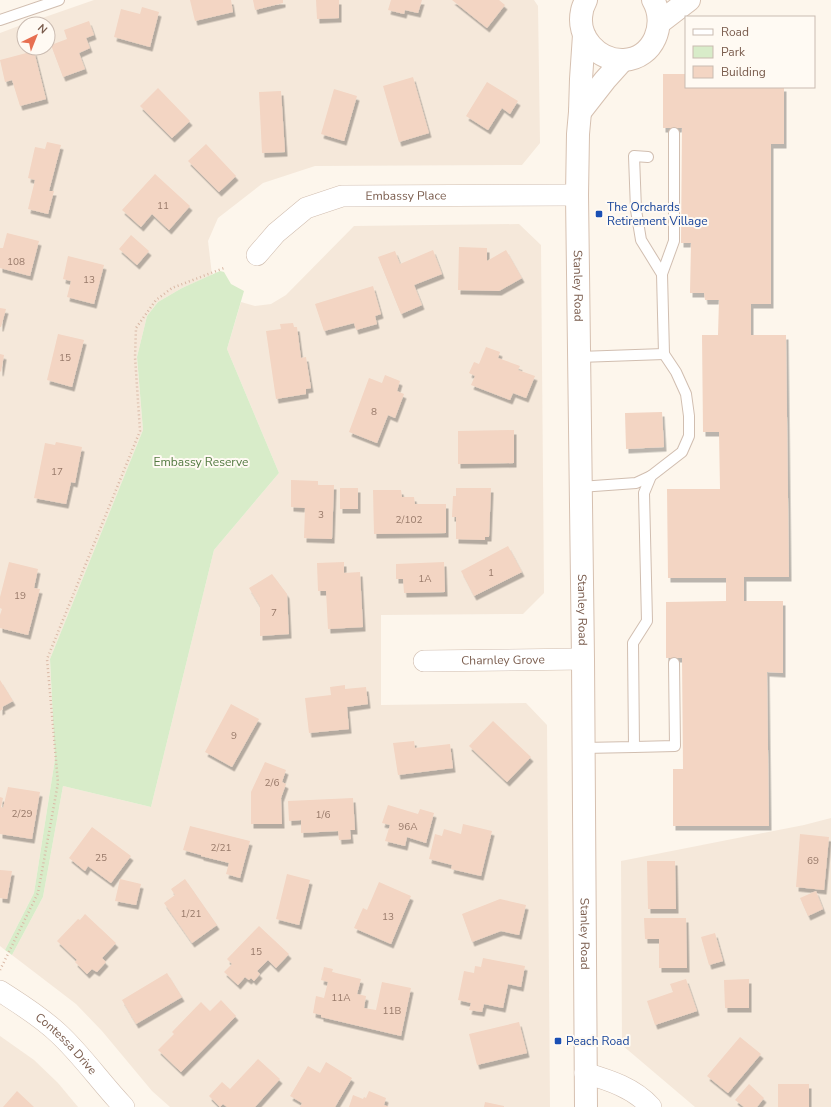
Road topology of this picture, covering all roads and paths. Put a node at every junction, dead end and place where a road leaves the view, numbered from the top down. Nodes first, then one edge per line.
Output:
1 (59, 0) edge
2 (653, 0) edge
3 (689, 0) edge
4 (580, 4) edge
5 (0, 20) edge
6 (659, 23) junction
7 (584, 35) junction
8 (623, 60) junction
9 (580, 112) junction
10 (674, 133) dead end
11 (648, 157) dead end
12 (577, 195) junction
13 (257, 255) dead end
14 (224, 268) dead end
15 (662, 274) junction
16 (664, 354) junction
17 (578, 357) junction
18 (651, 476) junction
19 (580, 487) junction
20 (583, 659) junction
21 (424, 661) dead end
22 (674, 663) dead end
23 (634, 747) junction
24 (583, 748) junction
25 (0, 970) edge
26 (0, 991) edge
27 (585, 1072) junction
28 (124, 1107) edge
29 (587, 1107) edge
30 (652, 1107) edge

1 - 5 lane
2 - 6 street
3 - 6 street
4 - 7 street, Stanley Road
6 - 8 street
7 - 8 street
7 - 9 street, Stanley Road
8 - 9 street
9 - 12 street, Stanley Road
10 - 15 lane
11 - 15 lane
12 - 13 street, Embassy Place
12 - 17 street, Stanley Road
14 - 25 path
15 - 16 lane
16 - 17 lane
16 - 18 lane
17 - 19 street, Stanley Road
18 - 19 lane
18 - 23 lane
19 - 20 street, Stanley Road
20 - 21 street, Charnley Grove
20 - 24 street, Stanley Road
22 - 23 lane
23 - 24 lane
24 - 27 street, Stanley Road
26 - 28 street, Contessa Drive
27 - 29 street, Stanley Road
27 - 30 street

